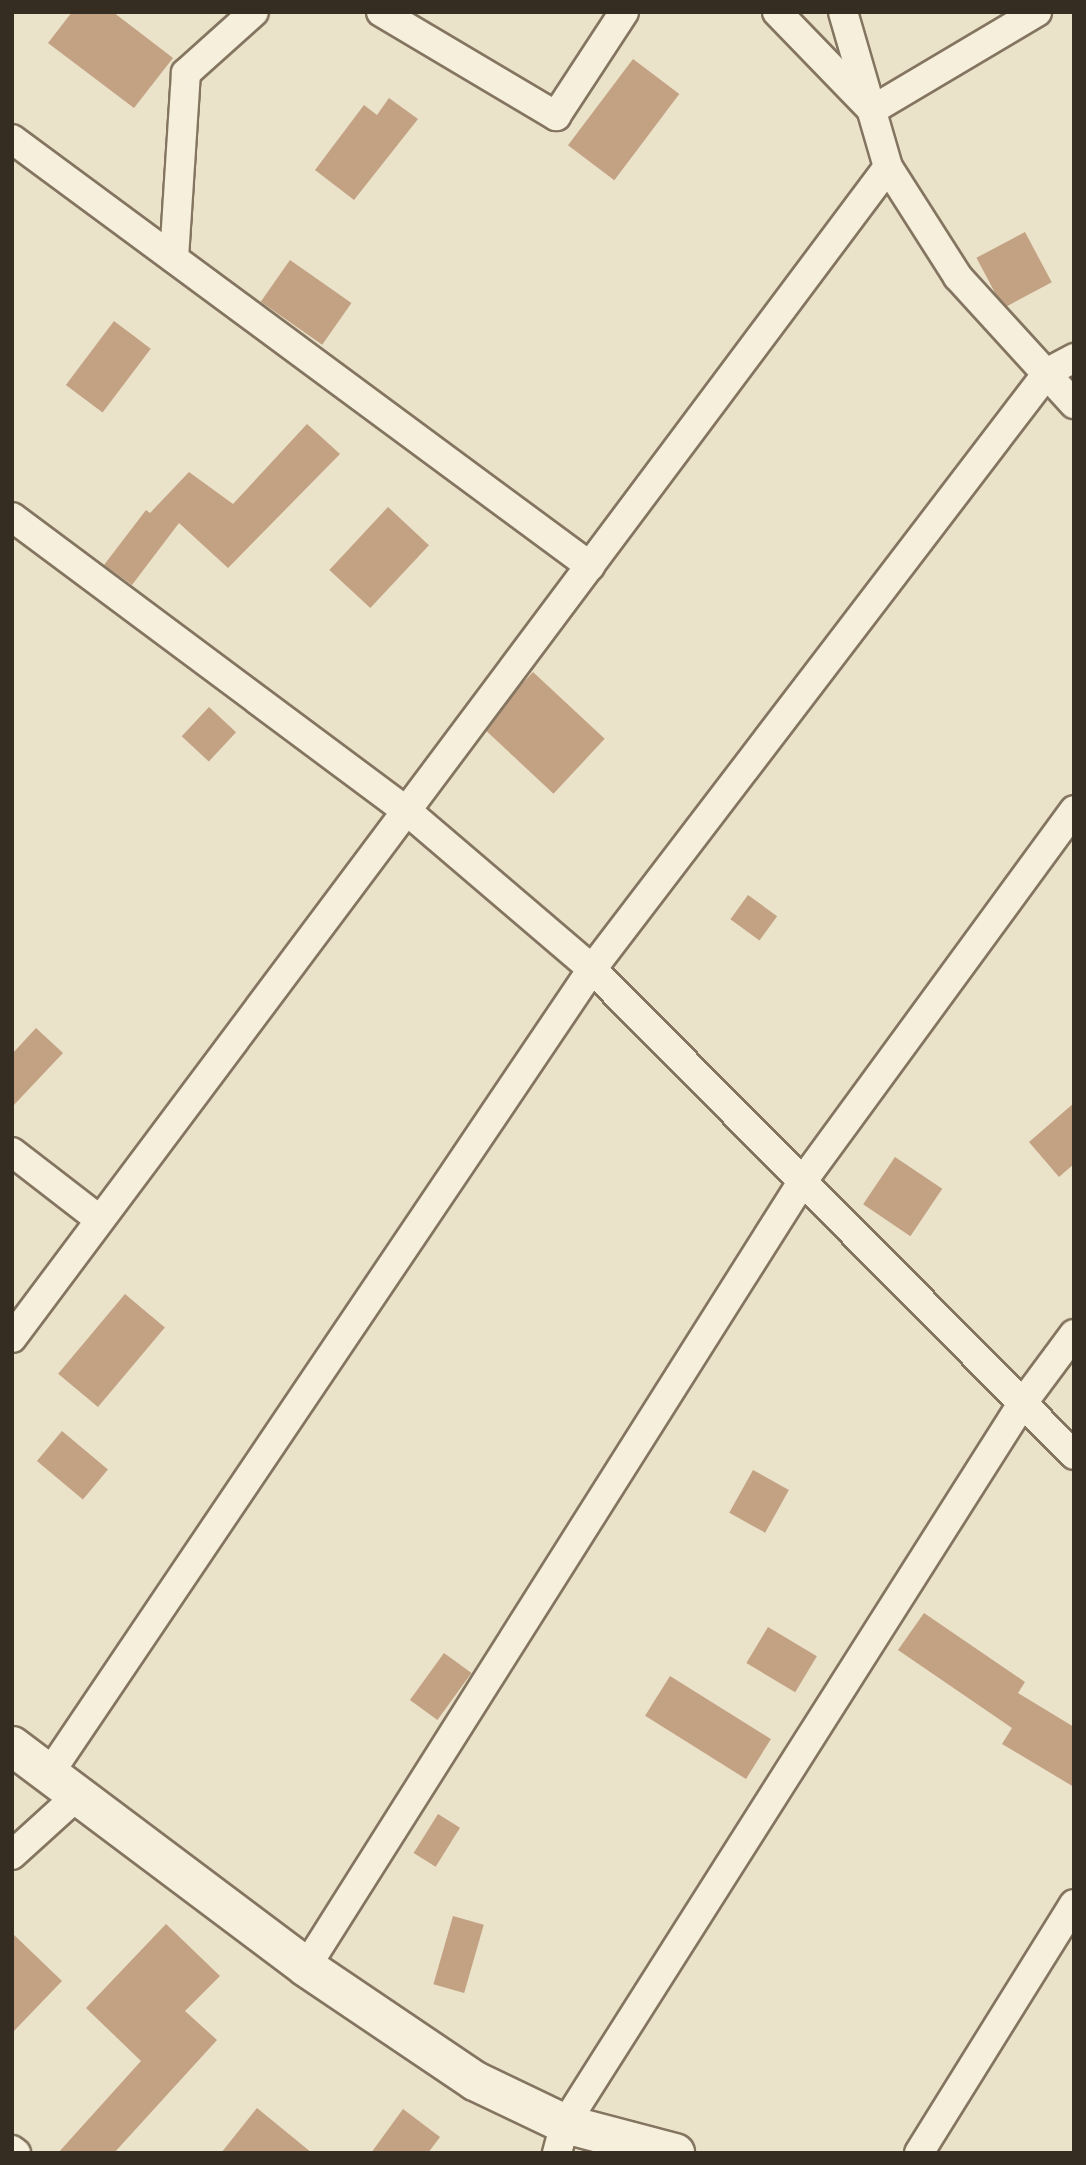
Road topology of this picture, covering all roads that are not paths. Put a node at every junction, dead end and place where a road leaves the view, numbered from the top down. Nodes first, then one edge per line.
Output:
1 (254, 12) edge
2 (381, 12) edge
3 (624, 12) edge
4 (777, 12) edge
5 (843, 12) edge
6 (1037, 12) edge
7 (872, 110) junction
8 (12, 139) edge
9 (888, 167) junction
10 (174, 258) junction
11 (1074, 358) edge
12 (1048, 372) junction
13 (1074, 404) edge
14 (12, 517) edge
15 (590, 566) junction
16 (1074, 810) edge
17 (407, 811) junction
18 (592, 969) junction
19 (12, 1152) edge
20 (802, 1182) junction
21 (100, 1220) junction
22 (1074, 1334) edge
23 (12, 1338) edge
24 (1022, 1404) junction
25 (1074, 1455) edge
26 (12, 1746) edge
27 (63, 1786) junction
28 (12, 1855) edge
29 (1074, 1904) edge
30 (306, 1967) junction
31 (561, 2138) edge
32 (676, 2153) edge
33 (919, 2153) edge

1 - 10 street
2 - 3 street
4 - 7 street
5 - 7 street
6 - 7 street
7 - 9 street
8 - 10 street
9 - 12 street
9 - 15 street
10 - 15 street
11 - 12 street
12 - 13 street
12 - 18 street
14 - 17 street
15 - 17 street
16 - 20 street
17 - 18 street
17 - 21 street
18 - 20 street
18 - 27 street
19 - 21 street
20 - 24 street
20 - 30 street
21 - 23 street
22 - 24 street
24 - 25 street
24 - 31 street
26 - 27 main road
27 - 28 street
27 - 30 main road
29 - 33 street
30 - 31 main road
31 - 32 main road

